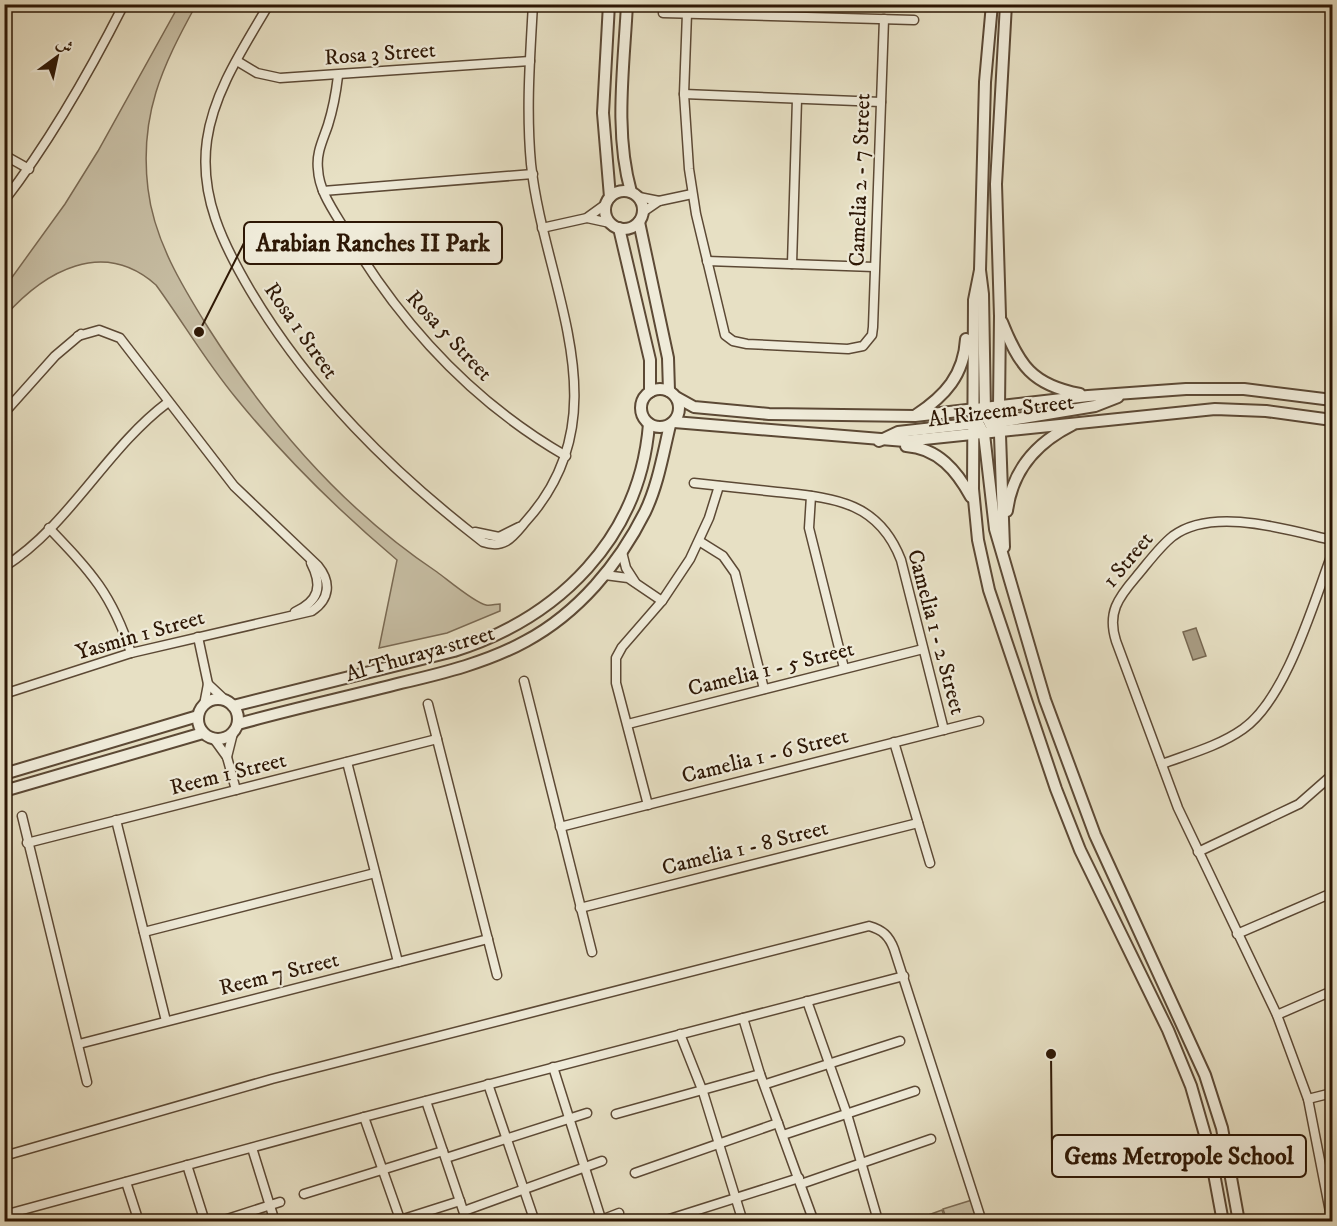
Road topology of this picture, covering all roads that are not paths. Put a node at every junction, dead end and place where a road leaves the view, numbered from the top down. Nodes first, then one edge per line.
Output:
1 (124, 4) edge
2 (268, 4) edge
3 (533, 4) edge
4 (609, 4) edge
5 (627, 4) edge
6 (992, 4) edge
7 (1006, 4) edge
8 (663, 13) dead end
9 (687, 13) junction
10 (884, 19) junction
11 (914, 20) dead end
12 (237, 61) junction
13 (530, 61) junction
14 (338, 76) junction
15 (684, 94) junction
16 (797, 99) junction
17 (881, 102) junction
18 (4, 155) edge
19 (29, 169) junction
20 (532, 174) junction
21 (323, 191) junction
22 (635, 194) junction
23 (692, 194) junction
24 (608, 200) junction
25 (4, 201) edge
26 (659, 201) junction
27 (641, 217) junction
28 (587, 218) junction
29 (614, 225) junction
30 (542, 228) junction
31 (707, 261) junction
32 (792, 264) junction
33 (874, 267) junction
34 (980, 270) junction
35 (1000, 316) junction
36 (650, 392) junction
37 (672, 394) junction
38 (1124, 394) junction
39 (1088, 396) junction
40 (1332, 400) edge
41 (167, 403) junction
42 (999, 407) junction
43 (740, 411) junction
44 (972, 411) junction
45 (4, 413) edge
46 (769, 414) junction
47 (915, 416) junction
48 (1332, 420) edge
49 (1080, 422) junction
50 (648, 424) junction
51 (672, 424) junction
52 (987, 424) junction
53 (738, 427) junction
54 (767, 430) junction
55 (972, 436) junction
56 (879, 441) junction
57 (566, 456) junction
58 (694, 483) dead end
59 (719, 486) junction
60 (811, 496) junction
61 (974, 502) junction
62 (49, 528) junction
63 (1332, 540) edge
64 (699, 541) junction
65 (622, 552) junction
66 (1332, 554) edge
67 (1005, 556) junction
68 (4, 567) edge
69 (605, 575) junction
70 (636, 582) junction
71 (662, 601) junction
72 (198, 637) junction
73 (923, 649) junction
74 (130, 653) junction
75 (844, 668) junction
76 (524, 681) dead end
77 (208, 684) junction
78 (764, 689) junction
79 (4, 694) edge
80 (228, 702) junction
81 (428, 704) dead end
82 (204, 705) junction
83 (198, 716) junction
84 (979, 721) dead end
85 (628, 724) junction
86 (236, 729) junction
87 (944, 730) junction
88 (203, 733) junction
89 (214, 739) junction
90 (437, 740) junction
91 (894, 742) junction
92 (227, 757) junction
93 (347, 762) junction
94 (1162, 764) junction
95 (4, 774) edge
96 (1332, 775) edge
97 (236, 790) junction
98 (4, 791) edge
99 (648, 805) junction
100 (22, 816) dead end
101 (116, 820) junction
102 (918, 823) junction
103 (560, 826) junction
104 (27, 843) junction
105 (1198, 852) junction
106 (930, 863) dead end
107 (375, 873) junction
108 (1332, 893) edge
109 (580, 908) junction
110 (144, 933) junction
111 (1238, 934) junction
112 (488, 939) junction
113 (592, 952) dead end
114 (398, 962) junction
115 (497, 975) dead end
116 (904, 976) junction
117 (1332, 991) edge
118 (807, 1001) junction
119 (1276, 1015) junction
120 (743, 1018) junction
121 (166, 1021) junction
122 (680, 1034) junction
123 (900, 1041) dead end
124 (79, 1044) junction
125 (829, 1064) junction
126 (553, 1068) junction
127 (760, 1074) junction
128 (87, 1082) dead end
129 (488, 1084) junction
130 (766, 1084) junction
131 (915, 1091) dead end
132 (703, 1092) junction
133 (1332, 1093) edge
134 (1308, 1099) junction
135 (426, 1101) junction
136 (587, 1113) dead end
137 (616, 1114) dead end
138 (847, 1114) junction
139 (364, 1117) junction
140 (568, 1119) junction
141 (778, 1122) junction
142 (783, 1135) junction
143 (507, 1138) junction
144 (931, 1139) dead end
145 (719, 1146) junction
146 (252, 1148) junction
147 (444, 1154) junction
148 (4, 1156) edge
149 (602, 1161) dead end
150 (860, 1162) junction
151 (187, 1165) junction
152 (585, 1168) junction
153 (383, 1170) junction
154 (635, 1173) dead end
155 (800, 1181) junction
156 (126, 1182) junction
157 (524, 1189) junction
158 (304, 1194) dead end
159 (735, 1197) junction
160 (460, 1201) junction
161 (280, 1202) dead end
162 (269, 1205) junction
163 (464, 1210) junction
164 (619, 1213) dead end
165 (4, 1215) edge
166 (877, 1217) dead end
167 (139, 1221) edge
168 (205, 1221) edge
169 (218, 1221) edge
170 (275, 1221) edge
171 (399, 1221) edge
172 (467, 1221) edge
173 (535, 1221) edge
174 (600, 1221) edge
175 (660, 1221) edge
176 (743, 1221) edge
177 (814, 1221) edge
178 (982, 1221) edge
179 (1223, 1221) edge
180 (1239, 1221) edge
181 (1332, 1221) edge

1 - 19 street
2 - 12 street, Rosa 1 Street
3 - 13 street, Rosa 1 Street
4 - 24 street
5 - 22 street
6 - 34 street
7 - 35 street
8 - 9 street
9 - 10 street
9 - 15 street
10 - 11 street
10 - 17 street, Camelia 2 - 7 Street
12 - 14 street, Rosa 3 Street
12 - 57 street, Rosa 1 Street
13 - 14 street, Rosa 3 Street
13 - 20 street, Rosa 1 Street
14 - 21 street, Rosa 5 Street
15 - 16 street
15 - 23 street
16 - 17 street
16 - 32 street
17 - 33 street, Camelia 2 - 7 Street
18 - 19 street
19 - 25 street
20 - 21 street
20 - 30 street, Rosa 1 Street
21 - 57 street, Rosa 5 Street
22 - 24 street
22 - 26 street
22 - 27 street
23 - 26 street
23 - 31 street
24 - 28 street
24 - 29 street
26 - 27 street
27 - 29 street
27 - 37 street
28 - 29 street
28 - 30 street
29 - 36 street
30 - 57 street, Rosa 1 Street
31 - 32 street
31 - 33 street, Camelia 2 - 7 Street
32 - 33 street
34 - 44 street
34 - 47 street
34 - 52 street
35 - 39 street
35 - 42 street
36 - 37 street
36 - 50 street
37 - 43 street, Al Rizeem Street
37 - 51 street
38 - 39 street, Al Rizeem Street
38 - 40 street, Al Rizeem Street
38 - 52 street
39 - 42 street, Al Rizeem Street
41 - 45 street, Yasmin 1 Street
41 - 62 street
41 - 72 street, Yasmin 1 Street
42 - 52 street
43 - 46 street, Al Rizeem Street
43 - 53 street
44 - 47 street, Al Rizeem Street
44 - 52 street
46 - 47 street, Al Rizeem Street
46 - 54 street
48 - 49 street, Al Rizeem Street
49 - 52 street, Al Rizeem Street
49 - 67 street
50 - 51 street
50 - 80 street, Al Thuraya street
51 - 53 street, Al Rizeem Street
51 - 65 street, Al Thuraya street
52 - 55 street
52 - 56 street
52 - 67 street
53 - 54 street, Al Rizeem Street
54 - 56 street, Al Rizeem Street
55 - 56 street, Al Rizeem Street
55 - 61 street
56 - 61 street
58 - 59 street, Camelia 1 - 2 Street
59 - 60 street, Camelia 1 - 2 Street
59 - 64 street
60 - 73 street, Camelia 1 - 2 Street
60 - 75 street
61 - 179 street
62 - 68 street
62 - 74 street
63 - 94 street, 1 Street
64 - 71 street
64 - 78 street
65 - 69 street, Al Thuraya street
65 - 70 street
66 - 94 street
67 - 180 street
69 - 70 street
69 - 86 street, Al Thuraya street
70 - 71 street
71 - 85 street
72 - 74 street, Yasmin 1 Street
72 - 77 street
73 - 75 street, Camelia 1 - 5 Street
73 - 87 street, Camelia 1 - 2 Street
74 - 79 street, Yasmin 1 Street
75 - 78 street, Camelia 1 - 5 Street
76 - 103 street
77 - 80 street
77 - 82 street
78 - 85 street, Camelia 1 - 5 Street
80 - 82 street
80 - 86 street
81 - 90 street
82 - 83 street
83 - 88 street
83 - 95 street
84 - 87 street, Camelia 1 - 6 Street
85 - 99 street
86 - 89 street
86 - 92 street
87 - 91 street, Camelia 1 - 6 Street
88 - 89 street
88 - 98 street
89 - 92 street
90 - 93 street, Reem 1 Street
90 - 112 street
91 - 99 street, Camelia 1 - 6 Street
91 - 102 street
92 - 97 street
93 - 97 street, Reem 1 Street
93 - 107 street
94 - 105 street, 1 Street
96 - 105 street
97 - 101 street, Reem 1 Street
99 - 103 street, Camelia 1 - 6 Street
100 - 104 street
101 - 104 street, Reem 1 Street
101 - 110 street
102 - 106 street
102 - 109 street, Camelia 1 - 8 Street
103 - 109 street
104 - 124 street
105 - 111 street, 1 Street
107 - 110 street
107 - 114 street
108 - 111 street
109 - 113 street
110 - 121 street
111 - 119 street, 1 Street
112 - 114 street, Reem 7 Street
112 - 115 street
114 - 121 street, Reem 7 Street
116 - 118 street
116 - 148 street
116 - 178 street
117 - 119 street
118 - 120 street
118 - 125 street
119 - 134 street, 1 Street
120 - 122 street
120 - 127 street
121 - 124 street, Reem 7 Street
122 - 126 street
122 - 132 street
123 - 125 street
124 - 128 street
125 - 130 street
125 - 138 street
126 - 129 street
126 - 140 street
127 - 130 street
127 - 132 street
129 - 135 street
129 - 143 street
130 - 141 street
131 - 138 street
132 - 137 street
132 - 145 street
133 - 134 street
134 - 181 street, 1 Street
135 - 139 street
135 - 147 street
136 - 140 street
138 - 142 street
138 - 150 street
139 - 146 street
139 - 153 street
140 - 143 street
140 - 152 street
141 - 142 street
141 - 145 street
142 - 155 street
143 - 147 street
143 - 157 street
144 - 150 street
145 - 154 street
145 - 159 street
146 - 151 street
146 - 162 street
147 - 153 street
147 - 160 street
149 - 152 street
150 - 155 street
150 - 166 street
151 - 156 street
151 - 168 street
152 - 157 street
152 - 174 street
153 - 158 street
153 - 171 street
155 - 159 street
155 - 177 street
156 - 165 street
156 - 167 street
157 - 163 street
157 - 173 street
159 - 175 street
159 - 176 street
160 - 163 street
160 - 171 street
161 - 162 street
162 - 169 street
162 - 170 street
163 - 172 street
164 - 174 street

